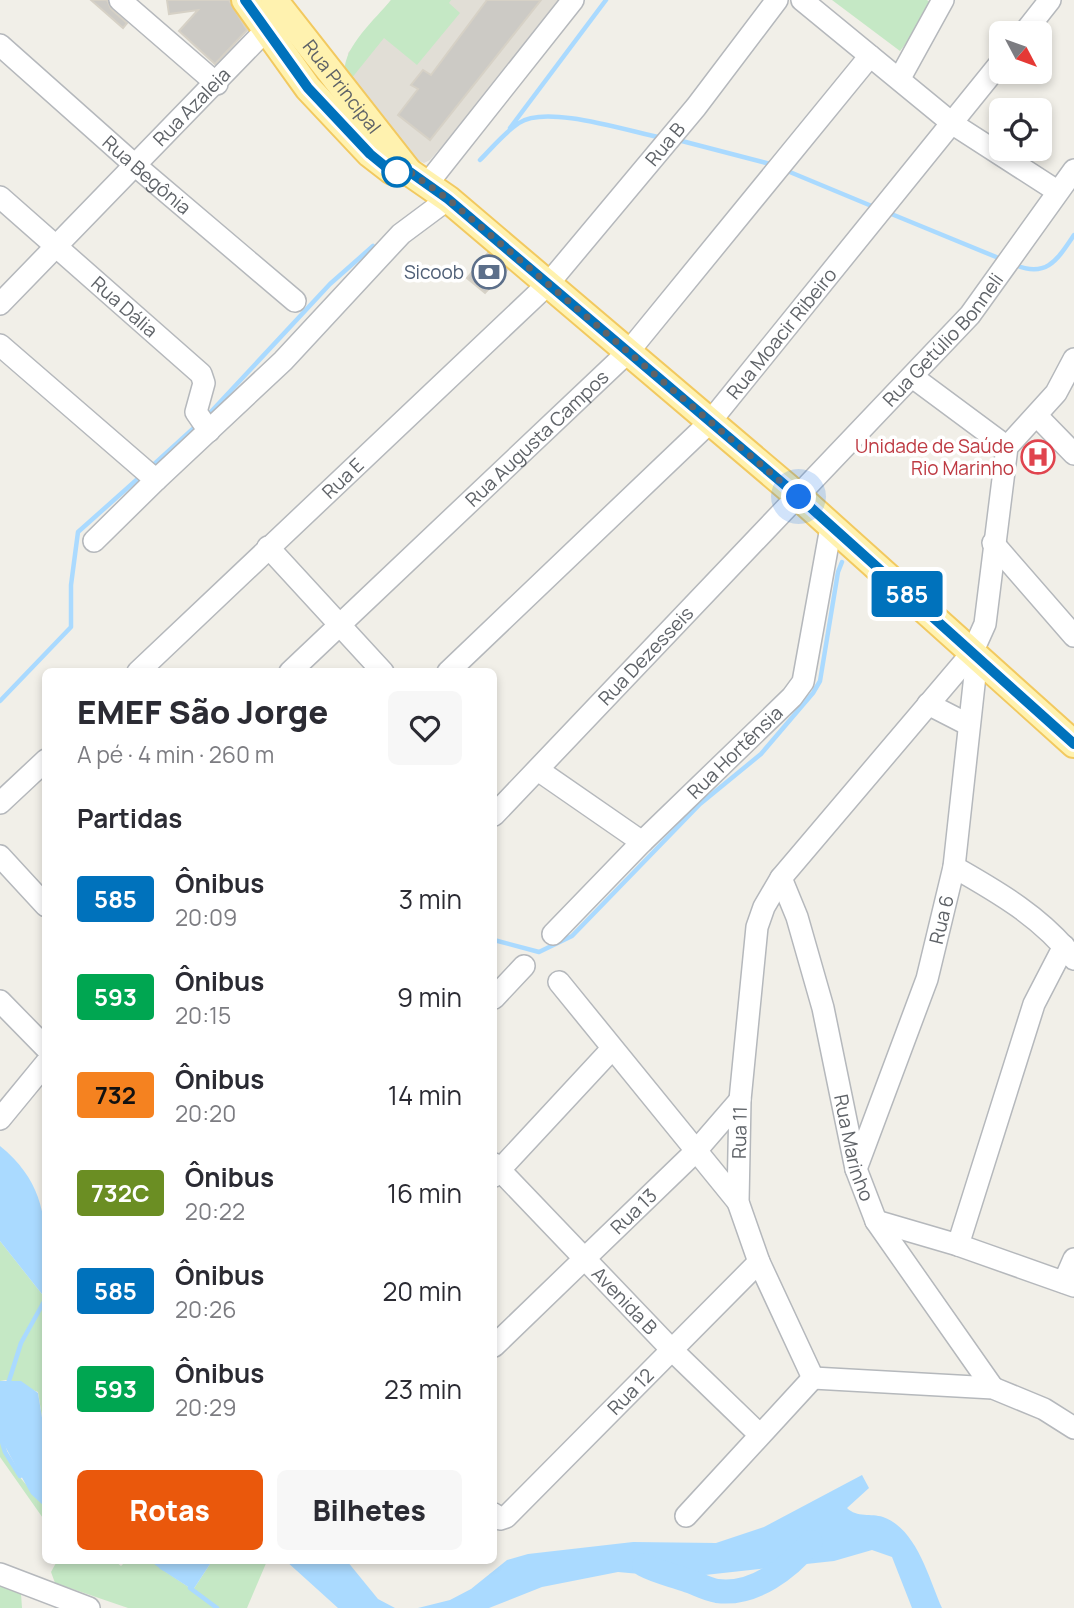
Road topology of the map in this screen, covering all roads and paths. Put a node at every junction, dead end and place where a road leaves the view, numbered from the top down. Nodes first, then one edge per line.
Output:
1 (120, 0) edge
2 (245, 0) edge
3 (274, 0) edge
4 (573, 0) edge
5 (777, 0) edge
6 (802, 0) edge
7 (943, 0) edge
8 (1050, 0) edge
9 (1033, 21) edge
10 (266, 30) junction
11 (0, 45) edge
12 (870, 56) junction
13 (900, 78) junction
14 (989, 78) edge
15 (217, 84) junction
16 (953, 124) junction
17 (136, 166) junction
18 (1074, 170) edge
19 (432, 187) junction
20 (1057, 191) junction
21 (0, 197) edge
22 (56, 247) junction
23 (548, 284) junction
24 (295, 301) dead end
25 (0, 304) edge
26 (0, 345) edge
27 (629, 351) junction
28 (1074, 359) edge
29 (914, 377) junction
30 (1037, 416) junction
31 (709, 423) junction
32 (204, 425) junction
33 (1007, 447) junction
34 (1074, 454) edge
35 (150, 474) junction
36 (799, 497) junction
37 (831, 527) junction
38 (94, 541) dead end
39 (993, 543) junction
40 (268, 547) junction
41 (341, 624) junction
42 (1074, 636) edge
43 (975, 655) junction
44 (142, 668) edge
45 (294, 668) edge
46 (380, 668) edge
47 (452, 668) edge
48 (928, 704) junction
49 (969, 725) junction
50 (1074, 744) edge
51 (42, 764) edge
52 (538, 770) junction
53 (0, 803) edge
54 (497, 812) edge
55 (642, 842) junction
56 (0, 856) edge
57 (954, 867) junction
58 (781, 878) junction
59 (42, 900) edge
60 (553, 934) dead end
61 (1069, 952) edge
62 (524, 966) dead end
63 (559, 982) dead end
64 (497, 995) edge
65 (0, 1001) edge
66 (611, 1050) junction
67 (42, 1056) edge
68 (42, 1064) edge
69 (740, 1100) junction
70 (0, 1119) edge
71 (695, 1152) junction
72 (497, 1168) edge
73 (856, 1168) junction
74 (497, 1172) edge
75 (738, 1202) junction
76 (876, 1221) junction
77 (958, 1245) junction
78 (583, 1258) junction
79 (1074, 1259) edge
80 (760, 1262) junction
81 (1069, 1284) edge
82 (497, 1343) edge
83 (673, 1351) junction
84 (813, 1378) junction
85 (993, 1388) junction
86 (1044, 1409) junction
87 (1074, 1413) edge
88 (1074, 1428) edge
89 (760, 1434) junction
90 (686, 1516) dead end
91 (497, 1517) edge
92 (0, 1574) edge
93 (89, 1608) edge

1 - 15 street
2 - 10 main road, Rua Principal
3 - 19 main road, Rua Principal
4 - 19 street
5 - 23 street, Rua B
6 - 12 street
7 - 13 street
8 - 9 street
10 - 15 street, Rua Azaleia
10 - 19 main road, Rua Principal
11 - 17 street, Rua Begônia
12 - 13 street
12 - 27 street, Rua Augusta Campos
13 - 16 street
14 - 16 street, Rua Moacir Ribeiro
15 - 17 street, Rua Azaleia
16 - 20 street
16 - 31 street, Rua Moacir Ribeiro
17 - 22 street, Rua Azaleia
17 - 24 street, Rua Begônia
18 - 20 street, Rua Getúlio Bonneli
19 - 23 main road, Rua Principal
19 - 32 street
20 - 29 street, Rua Getúlio Bonneli
21 - 22 street, Rua Dália
22 - 25 street, Rua Azaleia
22 - 32 street, Rua Dália
23 - 27 main road, Rua Principal
23 - 40 street, Rua E
26 - 35 street
27 - 31 main road, Rua Principal
27 - 41 street, Rua Augusta Campos
28 - 30 street
29 - 33 street
29 - 36 street, Rua Getúlio Bonneli
30 - 33 street
30 - 34 street
31 - 36 main road, Rua Principal
31 - 47 street, Rua Moacir Ribeiro
32 - 35 street
33 - 39 street
35 - 38 street
36 - 37 main road, Rua Principal
36 - 52 street, Rua Dezesseis
37 - 43 main road, Rua Principal
37 - 55 street, Rua Hortênsia
39 - 42 street
39 - 43 street
40 - 41 street
40 - 44 street, Rua E
41 - 45 street, Rua Augusta Campos
41 - 46 street
43 - 48 street, Rua 11
43 - 49 street, Rua 6
43 - 50 main road, Rua Principal
48 - 49 street
48 - 58 street, Rua 11
49 - 57 street, Rua 6
51 - 53 street
52 - 54 street, Rua Dezesseis
52 - 55 street
55 - 60 street, Rua Hortênsia
56 - 59 street
57 - 61 street
57 - 73 street, Rua 6
58 - 69 street, Rua 11
58 - 73 street, Rua Marinho
61 - 77 street
62 - 64 street
63 - 66 street
65 - 67 street
66 - 71 street
66 - 72 street
68 - 70 street
69 - 71 street, Rua 13
69 - 75 street, Rua 11
71 - 75 street
71 - 78 street, Rua 13
73 - 76 street, Rua Marinho
74 - 78 street, Avenida B
75 - 80 street, Rua 11
76 - 77 street
76 - 85 street, Rua Marinho
77 - 81 street
78 - 82 street, Rua 13
78 - 83 street, Avenida B
79 - 81 street
80 - 83 street, Rua 12
80 - 84 street, Rua 11
83 - 89 street, Avenida B
83 - 91 street, Rua 12
84 - 85 street
84 - 89 street
85 - 86 street
86 - 87 street
86 - 88 street
89 - 90 street
92 - 93 street

